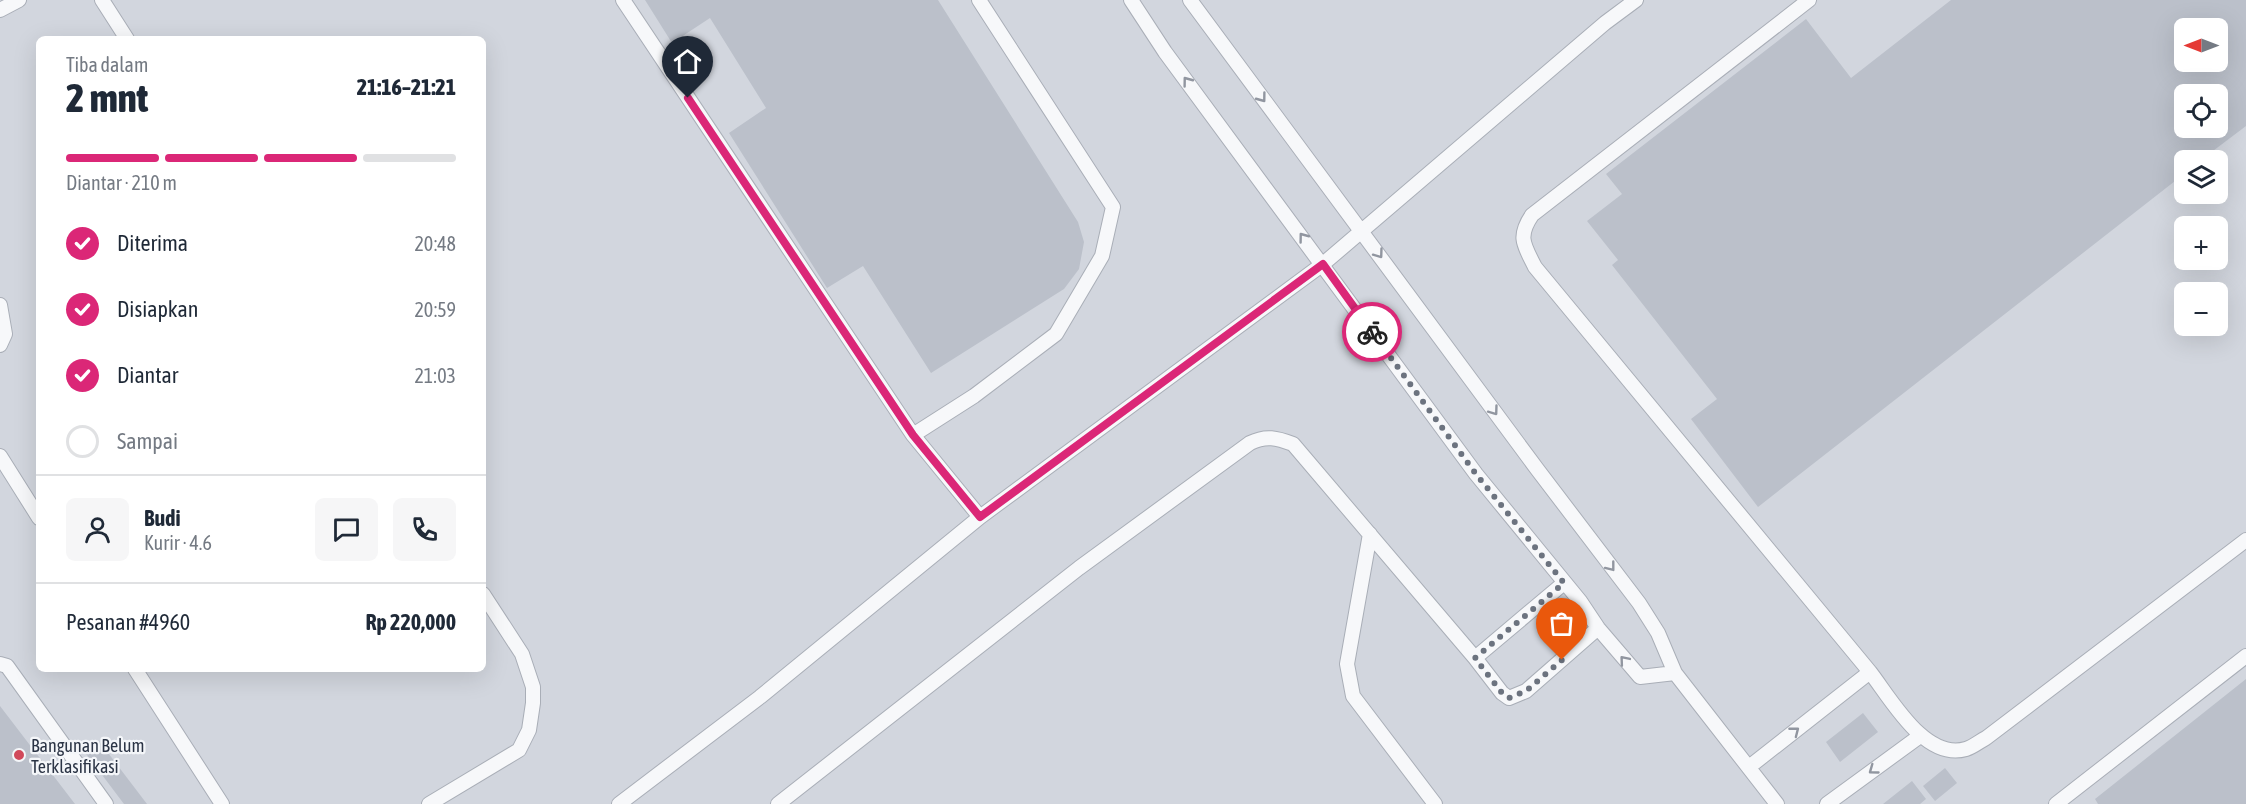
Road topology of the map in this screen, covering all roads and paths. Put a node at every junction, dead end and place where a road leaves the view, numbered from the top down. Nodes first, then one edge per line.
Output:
1 (19, 0) edge
2 (102, 0) edge
3 (622, 0) edge
4 (979, 0) edge
5 (1131, 0) edge
6 (1190, 0) edge
7 (1636, 0) edge
8 (1809, 0) edge
9 (0, 10) edge
10 (125, 36) edge
11 (1362, 231) junction
12 (1323, 264) junction
13 (0, 305) edge
14 (0, 345) edge
15 (913, 435) junction
16 (0, 456) edge
17 (36, 513) edge
18 (980, 517) junction
19 (1370, 534) junction
20 (2246, 540) edge
21 (1564, 583) junction
22 (486, 599) edge
23 (1598, 628) junction
24 (2246, 656) edge
25 (1475, 658) junction
26 (0, 664) edge
27 (137, 672) edge
28 (1870, 672) junction
29 (1675, 673) junction
30 (1920, 736) junction
31 (1749, 767) junction
32 (106, 804) edge
33 (222, 804) edge
34 (429, 804) edge
35 (619, 804) edge
36 (778, 804) edge
37 (1436, 804) edge
38 (1777, 804) edge
39 (1827, 804) edge
40 (2056, 804) edge

1 - 9 lane
2 - 10 lane
3 - 15 lane
4 - 15 lane
12 -> 5 lane
6 -> 11 lane
7 - 11 lane
8 - 28 lane
11 - 12 lane
11 -> 29 lane
12 - 18 lane
12 - 21 lane
13 - 14 lane
15 - 18 lane
16 - 17 lane
18 - 35 lane
19 - 25 lane
19 - 36 lane
19 - 37 lane
20 - 30 lane
21 - 23 lane
21 - 25 lane
22 - 34 lane
23 - 25 lane
29 -> 23 lane
24 - 40 lane
26 - 32 lane
27 - 33 lane
28 - 30 lane
31 -> 28 lane
29 - 31 lane
30 -> 39 lane
31 - 38 lane

